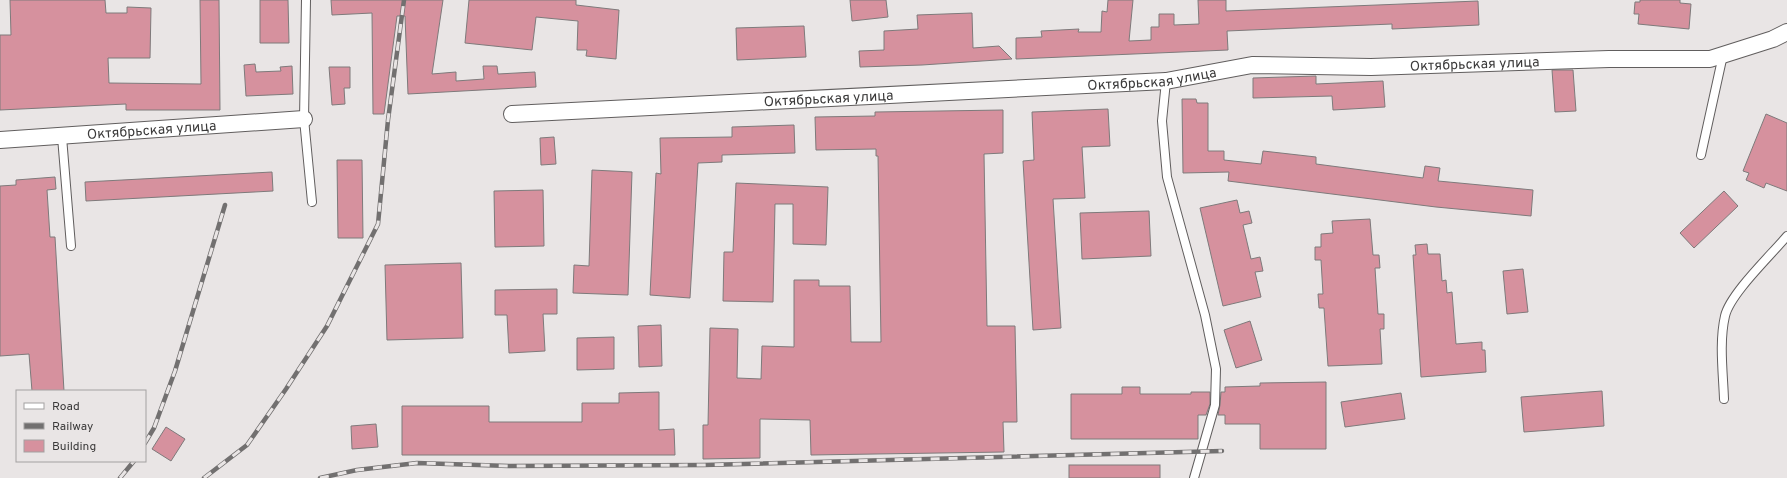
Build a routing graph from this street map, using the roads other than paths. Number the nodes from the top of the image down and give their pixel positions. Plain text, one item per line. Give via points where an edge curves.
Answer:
1 (306, 0) edge
2 (1787, 32) edge
3 (1723, 55) junction
4 (1166, 81) junction
5 (512, 114) dead end
6 (304, 120) junction
7 (62, 137) junction
8 (0, 140) edge
9 (1700, 155) dead end
10 (312, 202) dead end
11 (1787, 236) edge
12 (71, 246) dead end
13 (1724, 399) dead end
14 (1194, 478) edge

1 - 6 lane
2 - 3 street, Октябрьская улица
3 - 4 street, Октябрьская улица via 1710,59 1609,59 1371,66 1252,65
3 - 9 lane
4 - 5 street, Октябрьская улица
4 - 14 lane via 1162,121 1167,177 1205,315 1216,369 1215,405
6 - 7 street, Октябрьская улица
6 - 10 lane
7 - 8 street, Октябрьская улица
7 - 12 lane
11 - 13 lane via 1734,297 1725,315 1722,335

